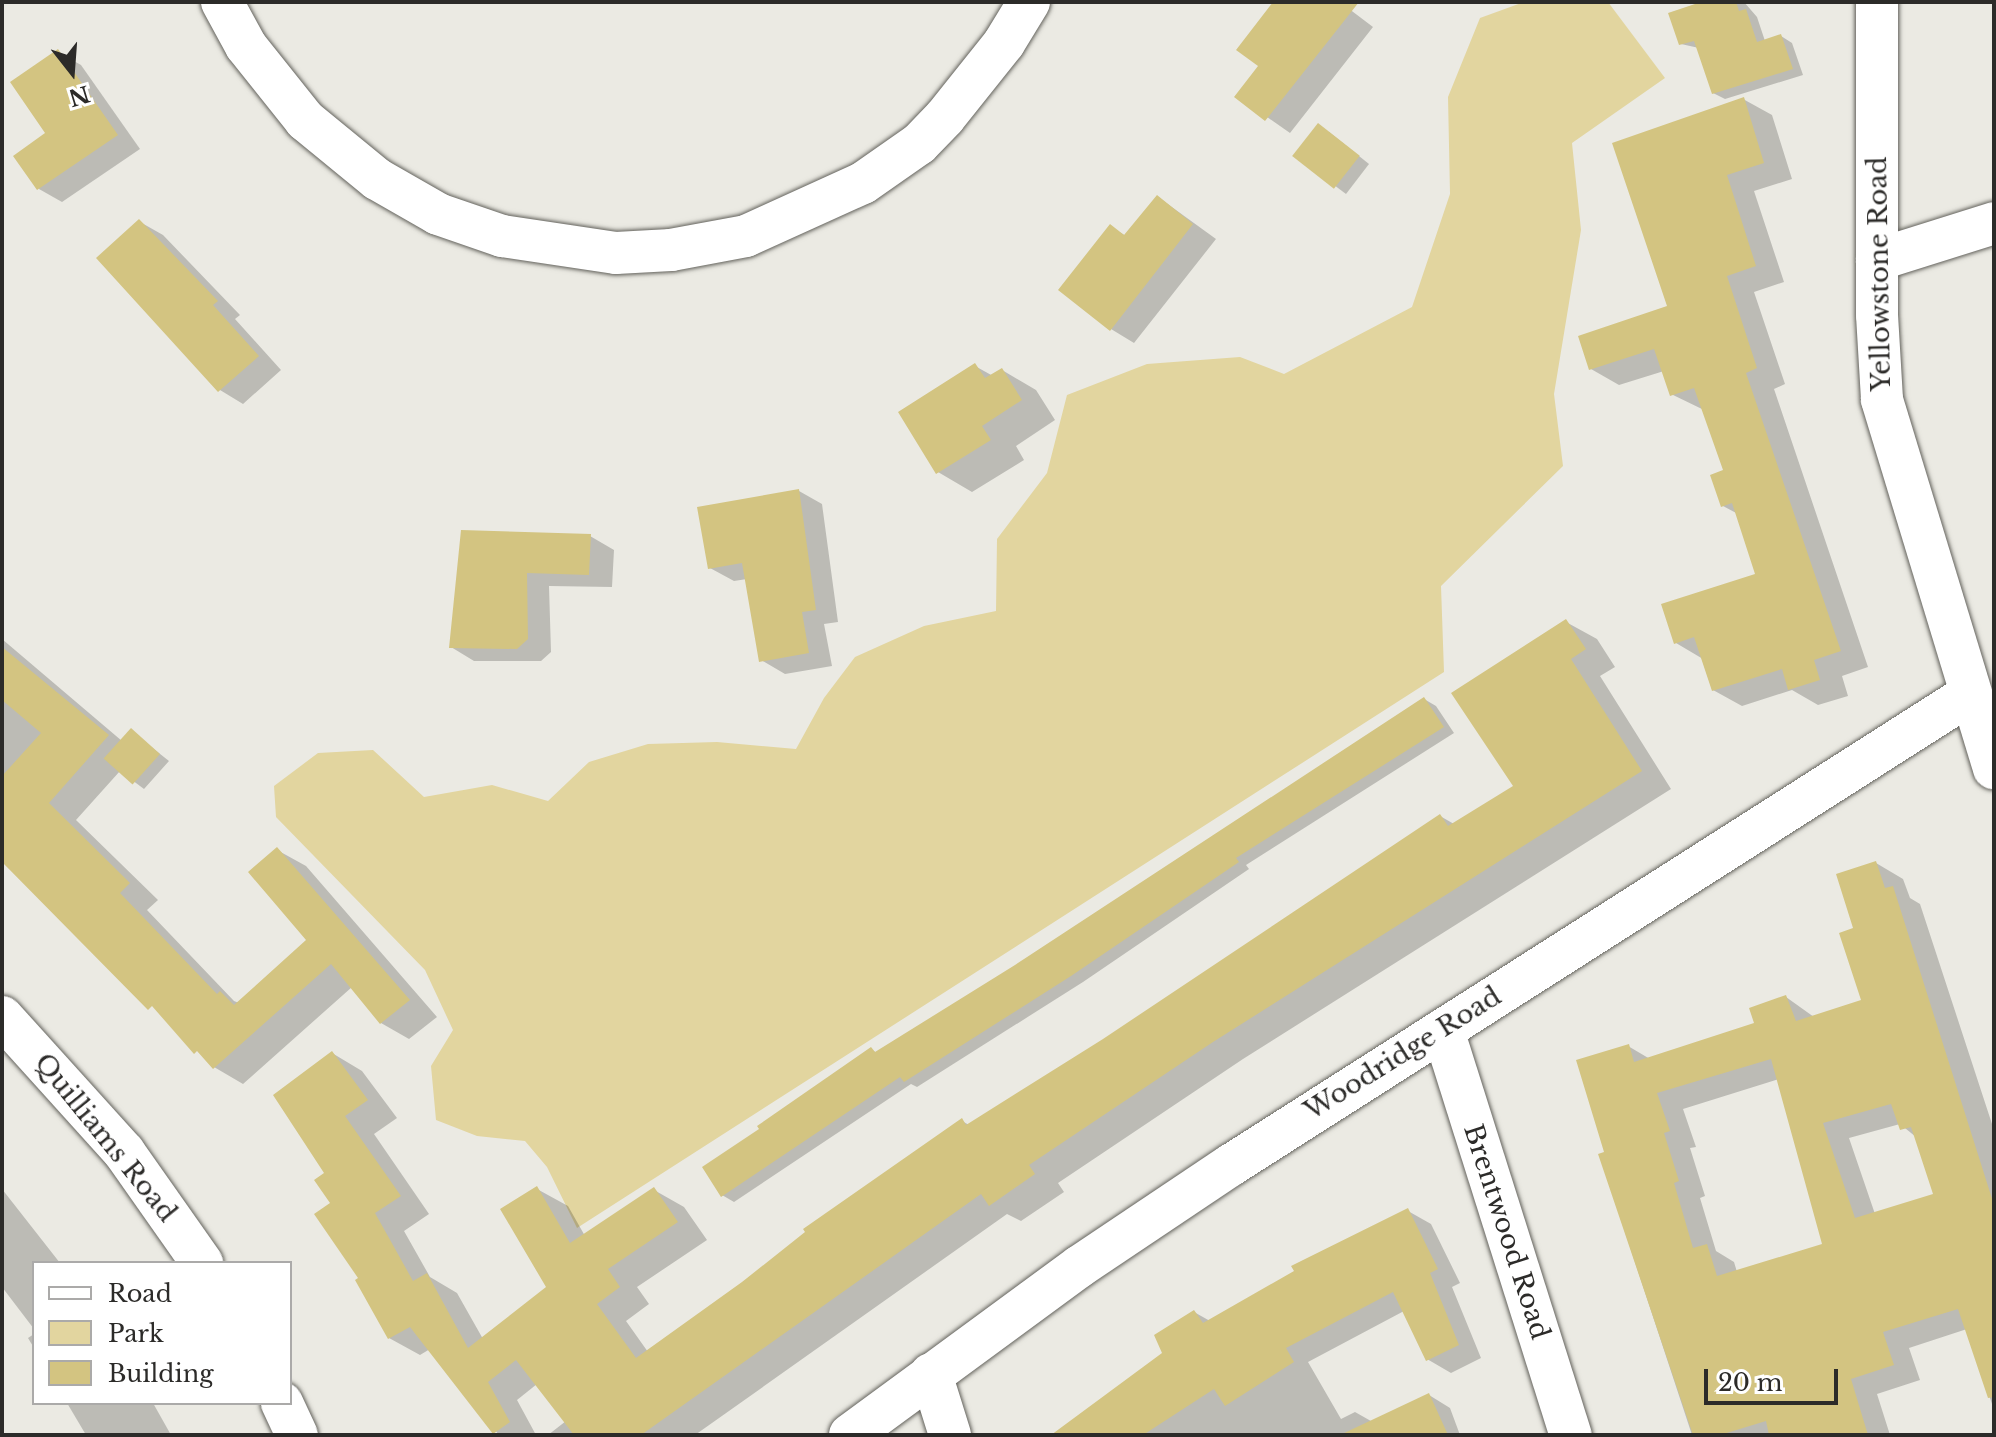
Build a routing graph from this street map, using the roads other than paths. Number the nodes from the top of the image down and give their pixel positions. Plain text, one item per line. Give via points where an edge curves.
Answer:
1 (222, 2) edge
2 (1029, 2) edge
3 (1877, 2) edge
4 (1994, 223) edge
5 (1877, 260) junction
6 (1970, 694) junction
7 (1994, 768) edge
8 (2, 1017) edge
9 (1443, 1030) junction
10 (201, 1261) edge
11 (931, 1374) junction
12 (283, 1405) edge
13 (297, 1435) edge
14 (850, 1435) edge
15 (950, 1435) edge
16 (1571, 1435) edge

1 - 2 street via 246,46 305,120 387,185 438,214 502,236 641,253 746,236 834,200 884,170 945,117
3 - 5 street, Yellowstone Road
4 - 5 street
5 - 6 street, Yellowstone Road via 1878,375 1888,432
6 - 7 street, Yellowstone Road
6 - 9 street, Woodridge Road
8 - 10 street, Quilliams Road via 124,1152
9 - 11 street, Woodridge Road via 1080,1266
9 - 16 street, Brentwood Road
11 - 14 street, Woodridge Road
11 - 15 street
12 - 13 street

